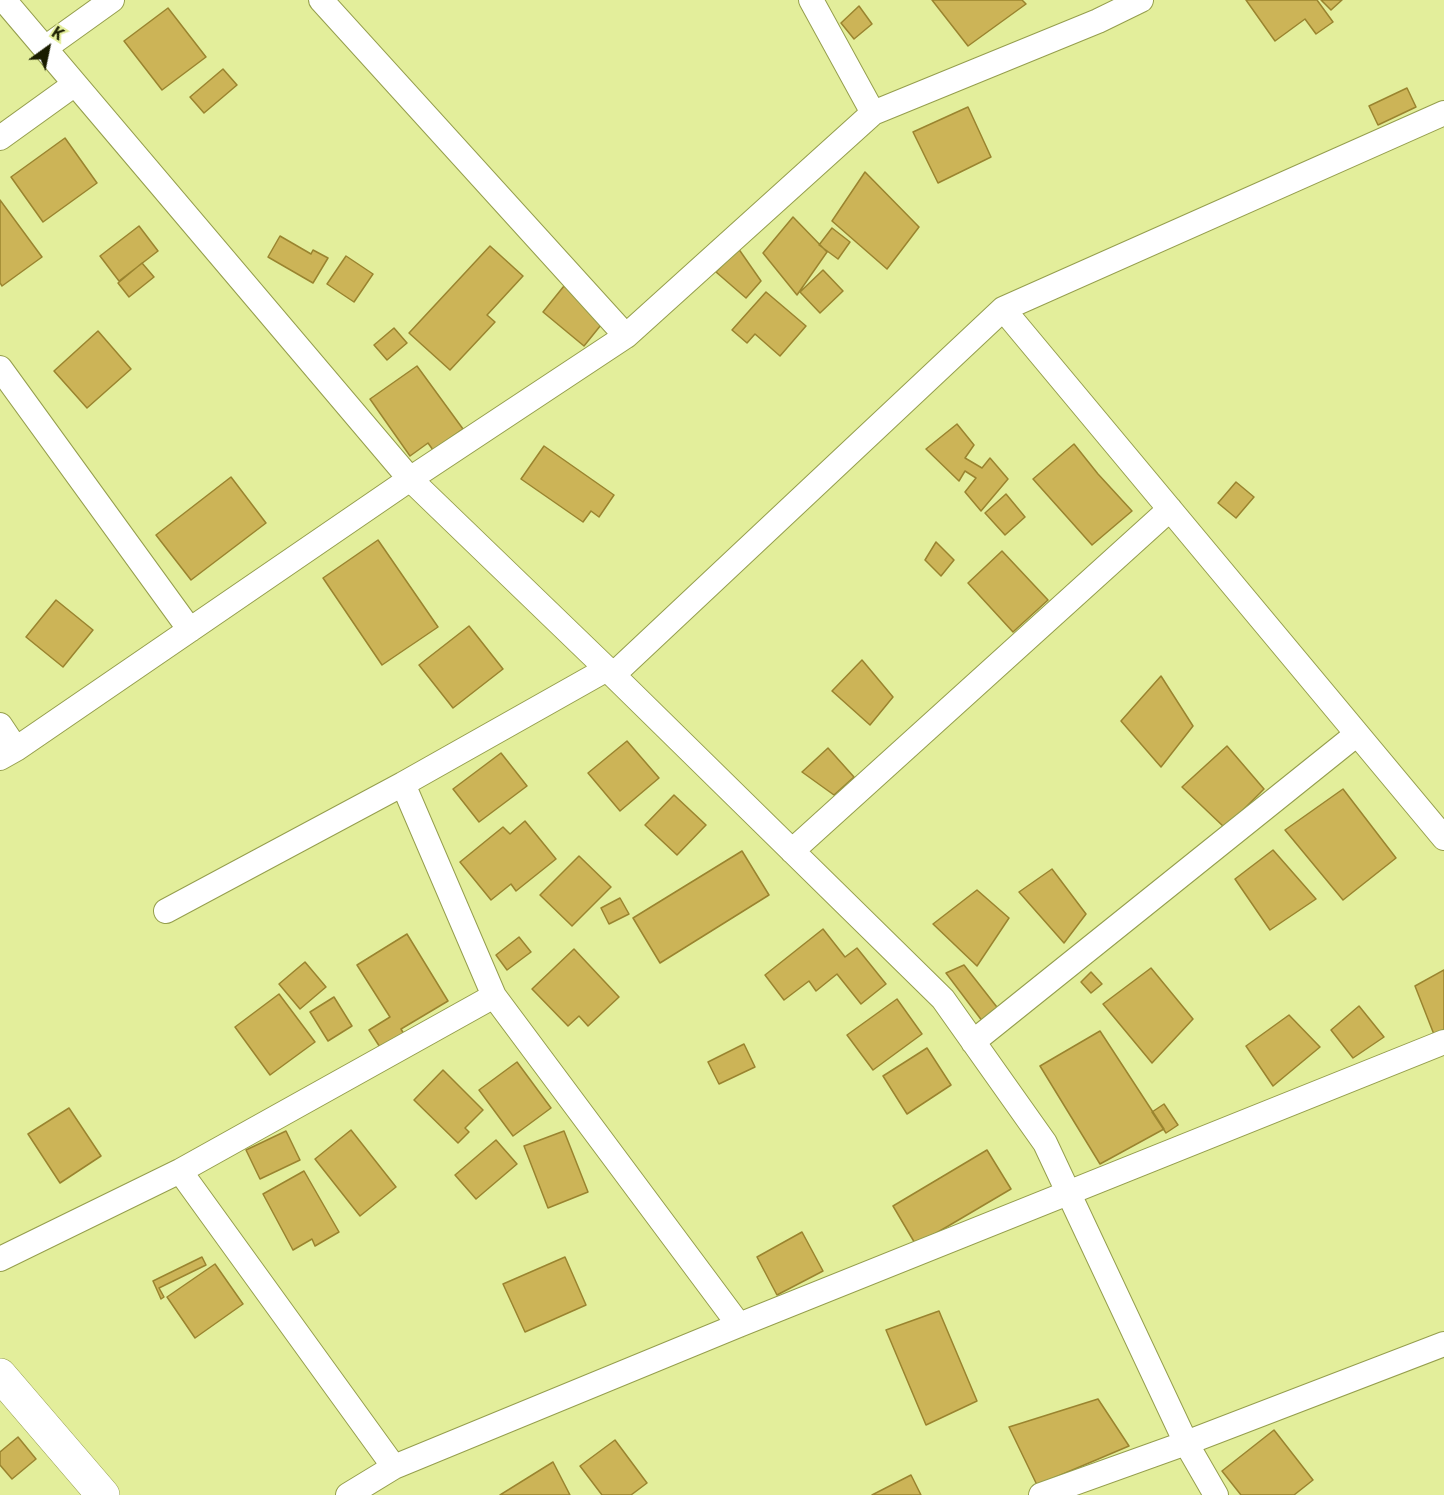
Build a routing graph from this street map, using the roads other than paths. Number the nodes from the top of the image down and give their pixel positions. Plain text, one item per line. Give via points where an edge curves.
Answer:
1 (4, 0) edge
2 (112, 0) edge
3 (321, 0) edge
4 (811, 0) edge
5 (1140, 0) edge
6 (45, 48) junction
7 (75, 84) junction
8 (873, 113) junction
9 (1444, 113) edge
10 (0, 138) edge
11 (1003, 309) junction
12 (626, 336) junction
13 (0, 368) edge
14 (410, 479) junction
15 (1170, 509) junction
16 (190, 630) junction
17 (610, 672) junction
18 (0, 725) edge
19 (1357, 734) junction
20 (8, 753) edge
21 (403, 784) junction
22 (1444, 838) edge
23 (792, 851) junction
24 (165, 911) dead end
25 (494, 996) junction
26 (973, 1042) junction
27 (1444, 1042) edge
28 (180, 1171) junction
29 (1068, 1193) junction
30 (0, 1258) edge
31 (739, 1325) junction
32 (1444, 1344) edge
33 (0, 1375) edge
34 (1186, 1443) junction
35 (394, 1467) junction
36 (103, 1495) edge
37 (348, 1495) edge
38 (1041, 1495) edge
39 (1216, 1495) edge

1 - 6 street
2 - 6 street
3 - 12 street
4 - 8 street
5 - 8 street
6 - 7 street
7 - 10 street
7 - 14 street
8 - 12 street
9 - 11 street
11 - 15 street
11 - 17 street
12 - 14 street
13 - 16 street
14 - 16 street
14 - 17 street
15 - 19 street
15 - 23 street
16 - 20 street
17 - 21 street
17 - 23 street
18 - 20 street
19 - 22 street
19 - 26 street
21 - 24 street
21 - 25 street
23 - 26 street via 943,999
25 - 28 street
25 - 31 street
26 - 29 street via 1045,1143
27 - 29 street
28 - 30 street
28 - 35 street
29 - 31 street
29 - 34 street
31 - 35 street
32 - 34 street
33 - 36 street
34 - 38 street
34 - 39 street
35 - 37 street

